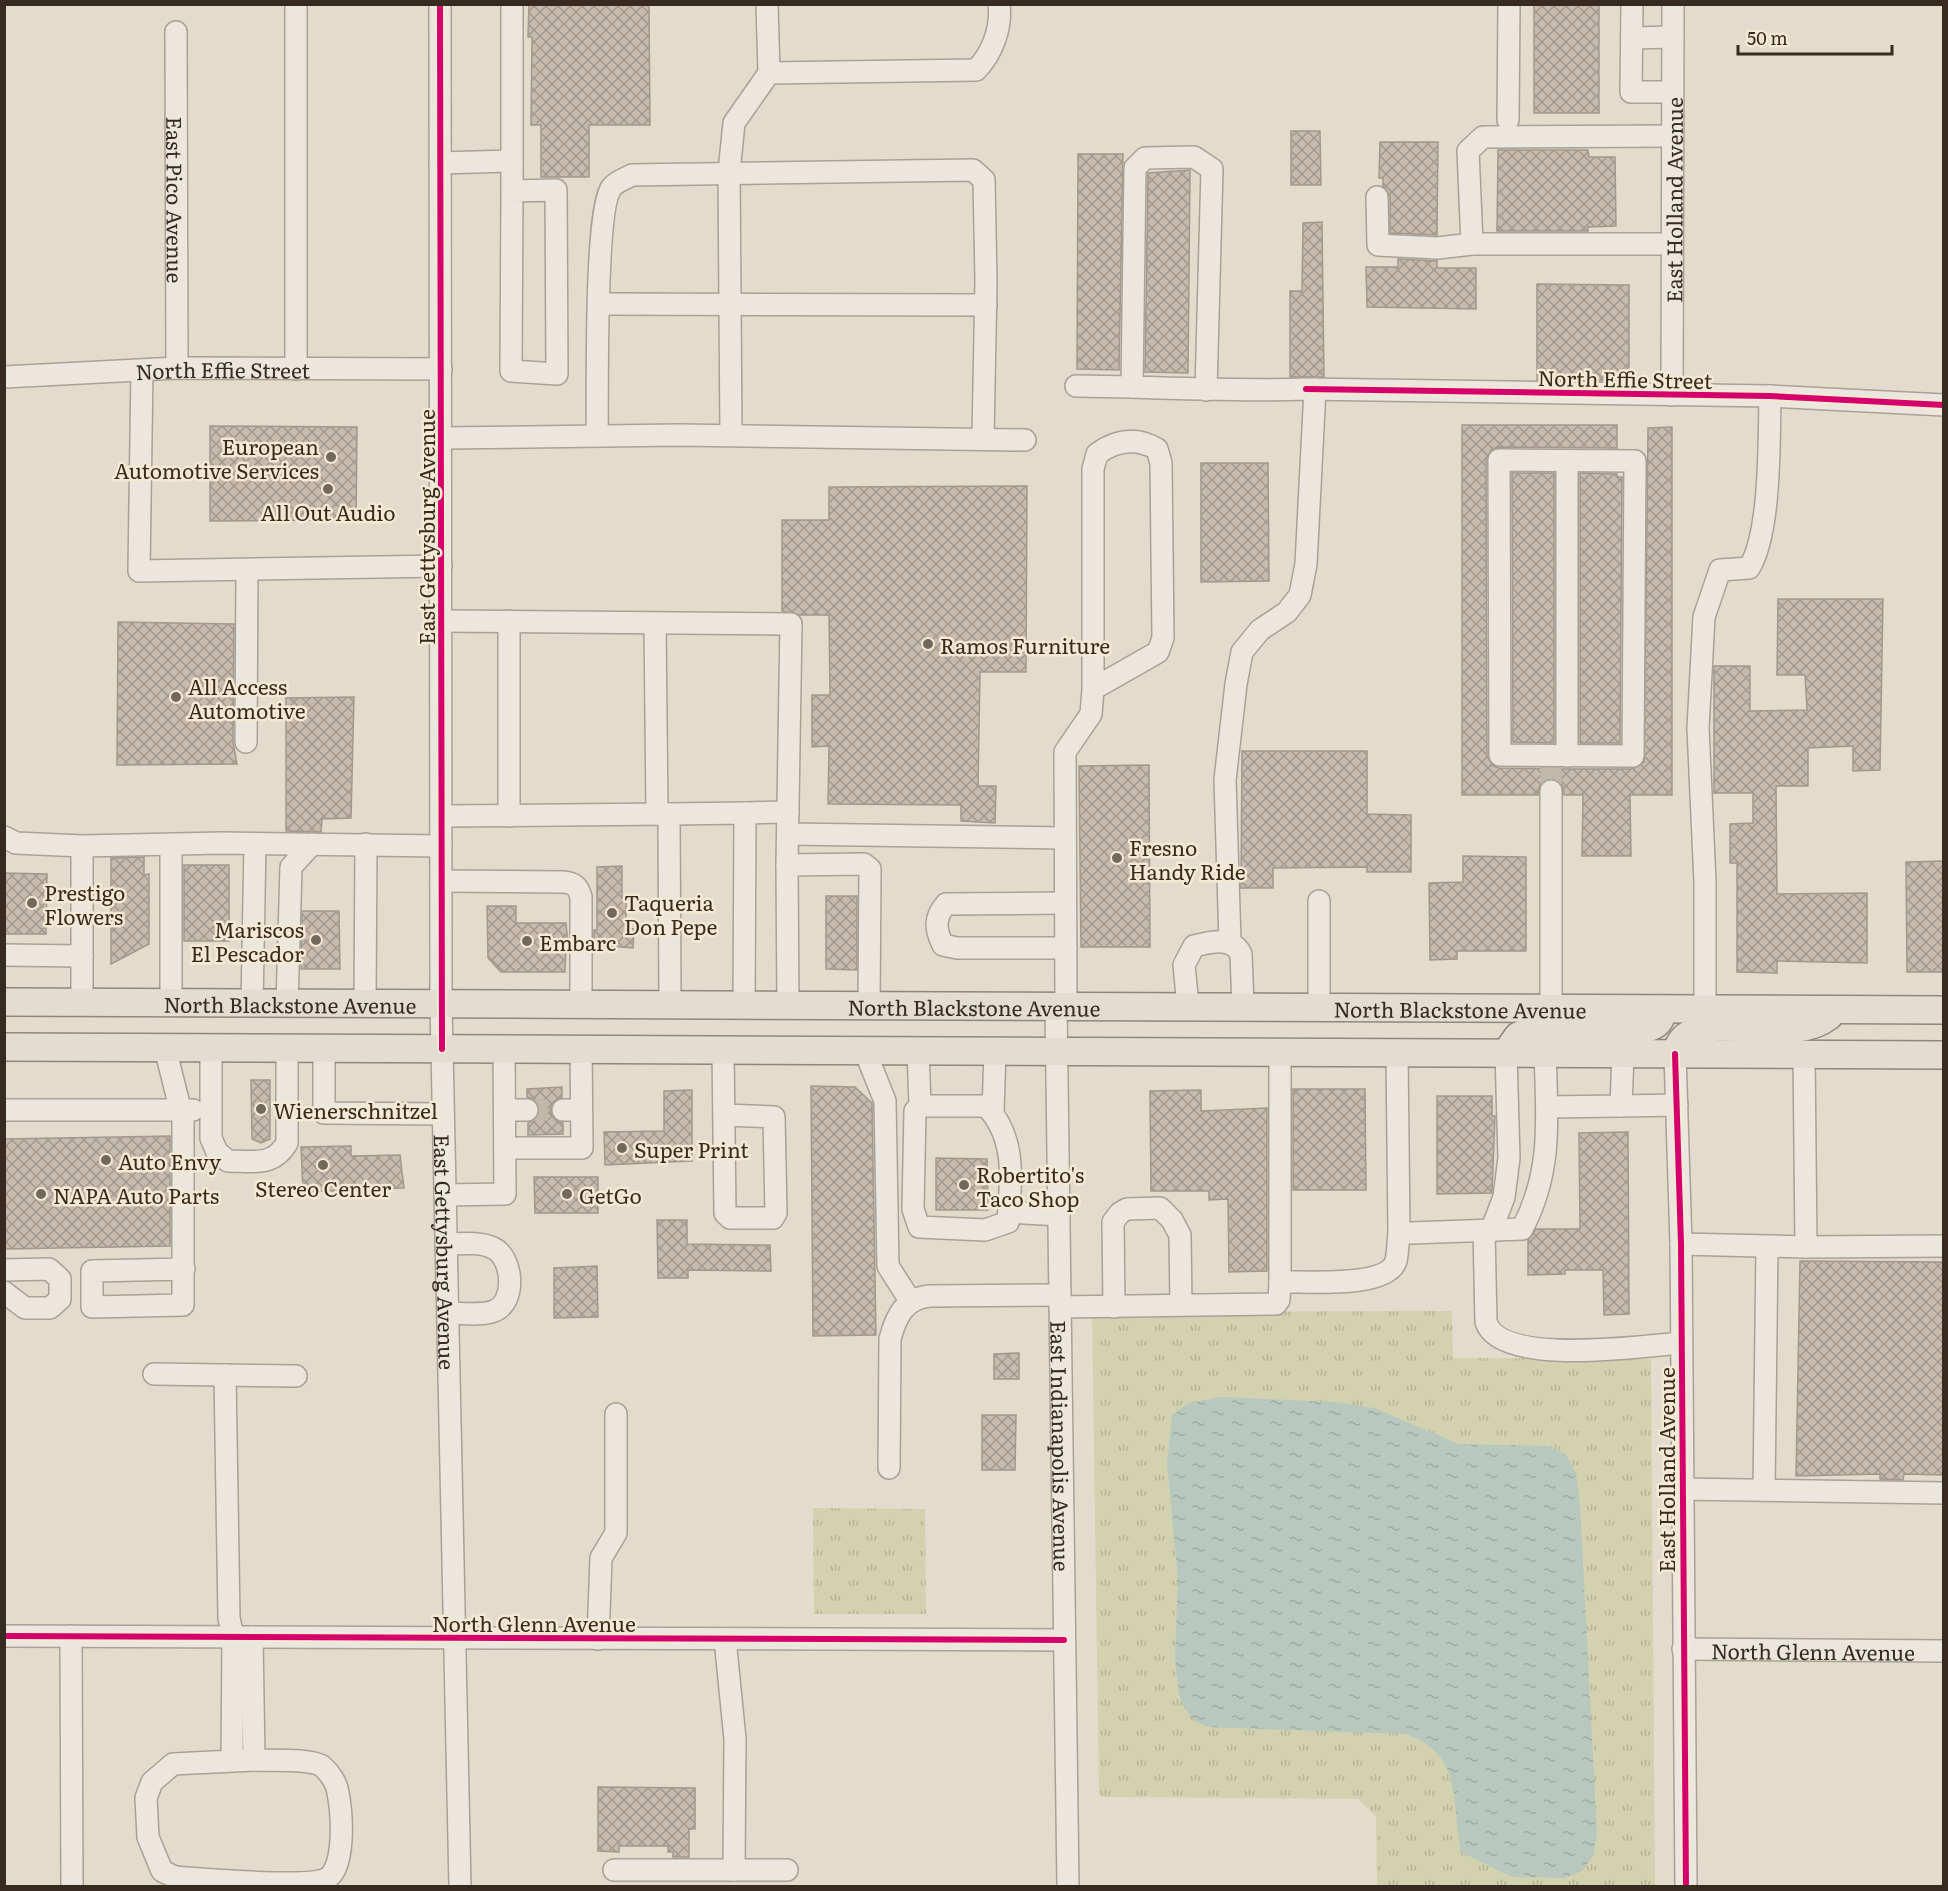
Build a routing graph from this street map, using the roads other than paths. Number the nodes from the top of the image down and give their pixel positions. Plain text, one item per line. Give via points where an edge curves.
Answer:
1 (296, 4) edge
2 (440, 4) edge
3 (512, 4) edge
4 (767, 4) edge
5 (999, 4) edge
6 (1509, 4) edge
7 (1632, 4) edge
8 (1673, 4) edge
9 (176, 32) dead end
10 (1632, 38) junction
11 (1673, 38) junction
12 (769, 73) junction
13 (1672, 92) junction
14 (1508, 120) dead end
15 (1672, 136) junction
16 (512, 161) junction
17 (440, 163) junction
18 (729, 172) junction
19 (512, 191) junction
20 (1377, 197) dead end
21 (1472, 244) junction
22 (1672, 244) junction
23 (599, 304) junction
24 (730, 304) junction
25 (986, 305) junction
26 (177, 368) junction
27 (296, 369) junction
28 (441, 369) junction
29 (142, 370) junction
30 (4, 377) edge
31 (1076, 386) dead end
32 (1132, 387) junction
33 (1311, 389) junction
34 (1206, 390) junction
35 (1672, 395) junction
36 (1770, 396) junction
37 (1944, 405) edge
38 (731, 435) junction
39 (597, 436) junction
40 (441, 438) junction
41 (983, 439) junction
42 (1025, 440) dead end
43 (1567, 461) junction
44 (441, 566) junction
45 (247, 570) junction
46 (441, 621) junction
47 (509, 621) junction
48 (655, 623) junction
49 (1093, 689) junction
50 (246, 742) dead end
51 (1556, 760) junction
52 (1551, 791) tunnel mouth
53 (745, 813) junction
54 (788, 813) junction
55 (663, 814) junction
56 (441, 816) junction
57 (509, 816) junction
58 (788, 834) junction
59 (4, 837) edge
60 (1065, 838) junction
61 (255, 843) junction
62 (171, 844) junction
63 (312, 844) junction
64 (366, 844) junction
65 (82, 846) junction
66 (441, 846) junction
67 (787, 865) junction
68 (441, 881) junction
69 (1319, 902) dead end
70 (1064, 903) junction
71 (1230, 942) junction
72 (1066, 948) junction
73 (4, 955) edge
74 (82, 956) junction
75 (4, 1002) edge
76 (82, 1003) junction
77 (171, 1003) junction
78 (252, 1004) junction
79 (287, 1004) junction
80 (365, 1004) junction
81 (441, 1004) junction
82 (581, 1004) junction
83 (669, 1004) junction
84 (744, 1004) junction
85 (788, 1005) junction
86 (869, 1005) junction
87 (1061, 1005) junction
88 (1188, 1006) junction
89 (1243, 1006) junction
90 (1319, 1007) junction
91 (1551, 1008) junction
92 (1662, 1009) junction
93 (1705, 1009) junction
94 (1838, 1009) junction
95 (1944, 1010) edge
96 (4, 1047) edge
97 (165, 1048) junction
98 (211, 1048) junction
99 (287, 1048) junction
100 (324, 1049) junction
101 (442, 1049) junction
102 (504, 1049) junction
103 (581, 1050) junction
104 (723, 1050) junction
105 (865, 1051) junction
106 (918, 1051) junction
107 (995, 1051) junction
108 (1056, 1051) junction
109 (1280, 1052) junction
110 (1397, 1053) junction
111 (1506, 1053) junction
112 (1545, 1053) junction
113 (1623, 1054) junction
114 (1675, 1054) junction
115 (1804, 1054) junction
116 (1944, 1055) edge
117 (1677, 1105) junction
118 (920, 1106) junction
119 (1621, 1106) junction
120 (1547, 1107) junction
121 (4, 1110) edge
122 (180, 1110) junction
123 (211, 1110) junction
124 (505, 1110) junction
125 (527, 1110) tunnel mouth
126 (993, 1112) junction
127 (443, 1114) junction
128 (724, 1115) junction
129 (505, 1148) junction
130 (445, 1195) junction
131 (1009, 1212) junction
132 (1059, 1215) junction
133 (1488, 1231) junction
134 (1399, 1232) junction
135 (446, 1244) junction
136 (1681, 1244) junction
137 (1767, 1246) junction
138 (1944, 1246) edge
139 (1806, 1248) junction
140 (184, 1269) dead end
141 (4, 1270) edge
142 (1280, 1282) junction
143 (4, 1293) edge
144 (1060, 1301) junction
145 (911, 1302) junction
146 (1181, 1305) junction
147 (1114, 1306) junction
148 (448, 1313) junction
149 (1681, 1342) junction
150 (154, 1374) dead end
151 (225, 1376) junction
152 (296, 1376) dead end
153 (616, 1414) dead end
154 (890, 1468) dead end
155 (1681, 1489) junction
156 (1764, 1490) junction
157 (1944, 1493) edge
158 (4, 1636) edge
159 (71, 1636) junction
160 (242, 1637) junction
161 (454, 1638) junction
162 (598, 1639) junction
163 (724, 1639) junction
164 (1064, 1640) junction
165 (1683, 1649) junction
166 (1944, 1651) edge
167 (232, 1760) junction
168 (254, 1760) junction
169 (614, 1870) dead end
170 (734, 1870) junction
171 (787, 1870) dead end
172 (72, 1887) edge
173 (460, 1887) edge
174 (1068, 1887) edge
175 (1686, 1887) edge

1 - 27 street
2 - 17 street, East Gettysburg Avenue
3 - 16 street
4 - 12 street
5 - 12 street via 1001,16 988,58 976,70
6 - 14 street
7 - 10 street
8 - 11 street, East Holland Avenue
9 - 26 street, East Pico Avenue
10 - 11 street
10 - 13 street via 1631,92
11 - 13 street, East Holland Avenue
12 - 18 street via 734,123
13 - 15 street, East Holland Avenue
15 - 21 street via 1483,137 1468,152
15 - 22 street, East Holland Avenue
16 - 17 street
16 - 19 street
17 - 28 street, East Gettysburg Avenue
18 - 23 street via 632,175 612,186 605,202
18 - 24 street
18 - 25 street via 973,170 984,180
19 - 19 street via 511,371 557,374 556,190
20 - 21 street via 1378,245 1438,248
21 - 22 street
22 - 35 street, East Holland Avenue
23 - 24 street
23 - 39 street
24 - 25 street
24 - 38 street
25 - 41 street
26 - 27 street, North Effie Street
26 - 29 street, North Effie Street
27 - 28 street, North Effie Street
28 - 40 street, East Gettysburg Avenue
29 - 30 street, North Effie Street
29 - 45 street via 139,571
31 - 32 street, North Effie Street
32 - 34 street, North Effie Street
32 - 34 street via 1135,168 1144,158 1194,157 1212,169
33 - 34 street, North Effie Street
33 - 35 street, North Effie Street
33 - 71 street via 1306,564 1300,595 1287,612 1260,630 1242,652 1236,684 1225,780
35 - 36 street, North Effie Street
36 - 37 street, North Effie Street
36 - 93 street via 1768,483 1758,554 1749,568 1720,570 1704,617 1698,728 1705,882
38 - 39 street
38 - 41 street
39 - 40 street
40 - 44 street, East Gettysburg Avenue
41 - 42 street
43 - 51 street
43 - 51 street via 1499,460 1500,755
43 - 51 street via 1635,461 1633,756
44 - 45 street
44 - 46 street, East Gettysburg Avenue
45 - 50 street
46 - 47 street
46 - 56 street, East Gettysburg Avenue
47 - 48 street
47 - 57 street
48 - 54 street via 791,624
48 - 55 street
49 - 49 street, East Indianapolis Avenue via 1093,469 1097,454 1110,444 1147,443 1157,449 1161,463 1163,638 1158,652
49 - 60 street, East Indianapolis Avenue via 1091,714 1065,752
52 - 91 street
53 - 54 street
53 - 55 street
53 - 84 street
54 - 58 street
55 - 57 street
55 - 83 street
56 - 57 street
56 - 66 street, East Gettysburg Avenue
58 - 60 street
58 - 67 street
59 - 65 street via 16,843
60 - 70 street, East Indianapolis Avenue
61 - 62 street
61 - 63 street
61 - 78 street
62 - 65 street
62 - 77 street
63 - 64 street
63 - 79 street via 291,867
64 - 66 street
64 - 80 street
65 - 74 street
66 - 68 street, East Gettysburg Avenue
67 - 85 street
67 - 86 street via 864,864 870,869
68 - 81 street, East Gettysburg Avenue
68 - 82 street via 572,882 579,888
69 - 90 street
70 - 72 street, East Indianapolis Avenue
70 - 72 street via 946,904 937,915 937,933 943,945 957,948
71 - 88 street via 1194,946 1185,965
71 - 89 street via 1238,946 1241,954
72 - 87 street, East Indianapolis Avenue
73 - 74 street
74 - 76 street
75 - 76 main road, North Blackstone Avenue
76 - 77 main road, North Blackstone Avenue
77 - 78 main road, North Blackstone Avenue
78 - 79 main road, North Blackstone Avenue
79 - 80 main road, North Blackstone Avenue
80 - 81 main road, North Blackstone Avenue
81 - 82 main road, North Blackstone Avenue
81 - 101 street, East Gettysburg Avenue
82 - 83 main road, North Blackstone Avenue
83 - 84 main road, North Blackstone Avenue
84 - 85 main road, North Blackstone Avenue
85 - 86 main road, North Blackstone Avenue
86 - 87 main road, North Blackstone Avenue
87 - 88 main road, North Blackstone Avenue
87 - 108 street, East Indianapolis Avenue
88 - 89 main road, North Blackstone Avenue
89 - 90 main road, North Blackstone Avenue
90 - 91 main road, North Blackstone Avenue
91 - 92 main road, North Blackstone Avenue
92 - 93 main road, North Blackstone Avenue
92 - 111 main road via 1662,1018 1654,1027 1638,1031 1533,1030 1518,1036
93 - 94 main road, North Blackstone Avenue
94 - 95 main road, North Blackstone Avenue
94 - 114 main road via 1819,1024 1796,1028 1697,1031 1680,1042
96 - 97 main road, North Blackstone Avenue
97 - 98 main road, North Blackstone Avenue
97 - 122 street
98 - 99 main road, North Blackstone Avenue
98 - 123 street
99 - 100 main road, North Blackstone Avenue
99 - 123 street via 287,1143 280,1155 270,1160 228,1161 217,1152 211,1138
100 - 101 main road, North Blackstone Avenue
100 - 127 street via 324,1113
101 - 102 main road, North Blackstone Avenue
101 - 127 street, East Gettysburg Avenue
102 - 103 main road, North Blackstone Avenue
102 - 124 street
103 - 104 main road, North Blackstone Avenue
103 - 129 street via 572,1110 582,1148
104 - 105 main road, North Blackstone Avenue
104 - 128 street
105 - 106 main road, North Blackstone Avenue
105 - 145 street via 885,1101 888,1266
106 - 107 main road, North Blackstone Avenue
106 - 118 street
107 - 108 main road, North Blackstone Avenue
107 - 126 street
108 - 109 main road, North Blackstone Avenue
108 - 132 street, East Indianapolis Avenue
109 - 110 main road, North Blackstone Avenue
109 - 142 street
110 - 111 main road, North Blackstone Avenue
110 - 134 street
111 - 112 main road, North Blackstone Avenue
111 - 133 street via 1509,1158 1504,1197
112 - 113 main road, North Blackstone Avenue
112 - 120 street
113 - 114 main road, North Blackstone Avenue
113 - 119 street
114 - 115 main road, North Blackstone Avenue
114 - 117 street, East Holland Avenue
115 - 116 main road, North Blackstone Avenue
115 - 139 street
117 - 119 street
117 - 136 street, East Holland Avenue
118 - 126 street via 986,1106
118 - 131 street via 915,1111 913,1209 919,1227 985,1230 1008,1222
119 - 120 street
120 - 133 street via 1548,1147 1526,1222 1522,1229
121 - 122 street
122 - 123 street
122 - 140 street
124 - 125 street
124 - 129 street
126 - 131 street via 999,1119 1012,1164
127 - 130 street, East Gettysburg Avenue
128 - 128 street via 726,1216 773,1218 774,1117
129 - 130 street via 505,1194
130 - 135 street, East Gettysburg Avenue
131 - 132 street
132 - 144 street, East Indianapolis Avenue
133 - 134 street
133 - 149 street via 1486,1322 1494,1335 1561,1352
134 - 142 street via 1396,1262 1385,1274 1370,1279
135 - 148 street, East Gettysburg Avenue
135 - 148 street via 494,1248 502,1254 509,1274 507,1299 502,1306 485,1313
136 - 137 street
136 - 149 street, East Holland Avenue
137 - 139 street
137 - 156 street
138 - 139 street
141 - 143 street via 49,1269 60,1279 60,1299 50,1308 25,1308
142 - 146 street via 1280,1300 1276,1304
144 - 145 street via 930,1296
144 - 147 street
144 - 164 street, East Indianapolis Avenue
145 - 154 street via 895,1320 890,1339
146 - 147 street
146 - 147 street via 1180,1235 1160,1208 1143,1208 1120,1213 1113,1222
148 - 161 street, East Gettysburg Avenue
149 - 155 street, East Holland Avenue
150 - 151 street
151 - 152 street
151 - 160 street via 229,1618
153 - 162 street via 616,1533 601,1558
155 - 156 street
155 - 165 street, East Holland Avenue
156 - 157 street
158 - 159 street, North Glenn Avenue
159 - 160 street, North Glenn Avenue
159 - 172 street
160 - 161 street, North Glenn Avenue
160 - 167 street
160 - 168 street
161 - 162 street, North Glenn Avenue
161 - 173 street, East Gettysburg Avenue
162 - 163 street, North Glenn Avenue
163 - 164 street, North Glenn Avenue
163 - 170 street via 735,1738
164 - 174 street, East Indianapolis Avenue
165 - 166 street, North Glenn Avenue
165 - 175 street, East Holland Avenue
167 - 168 street
167 - 168 street via 173,1764 152,1782 146,1798 148,1837 162,1871 175,1877 286,1882 324,1880 335,1873 340,1855 338,1791 329,1773 320,1765
169 - 170 street
170 - 171 street

